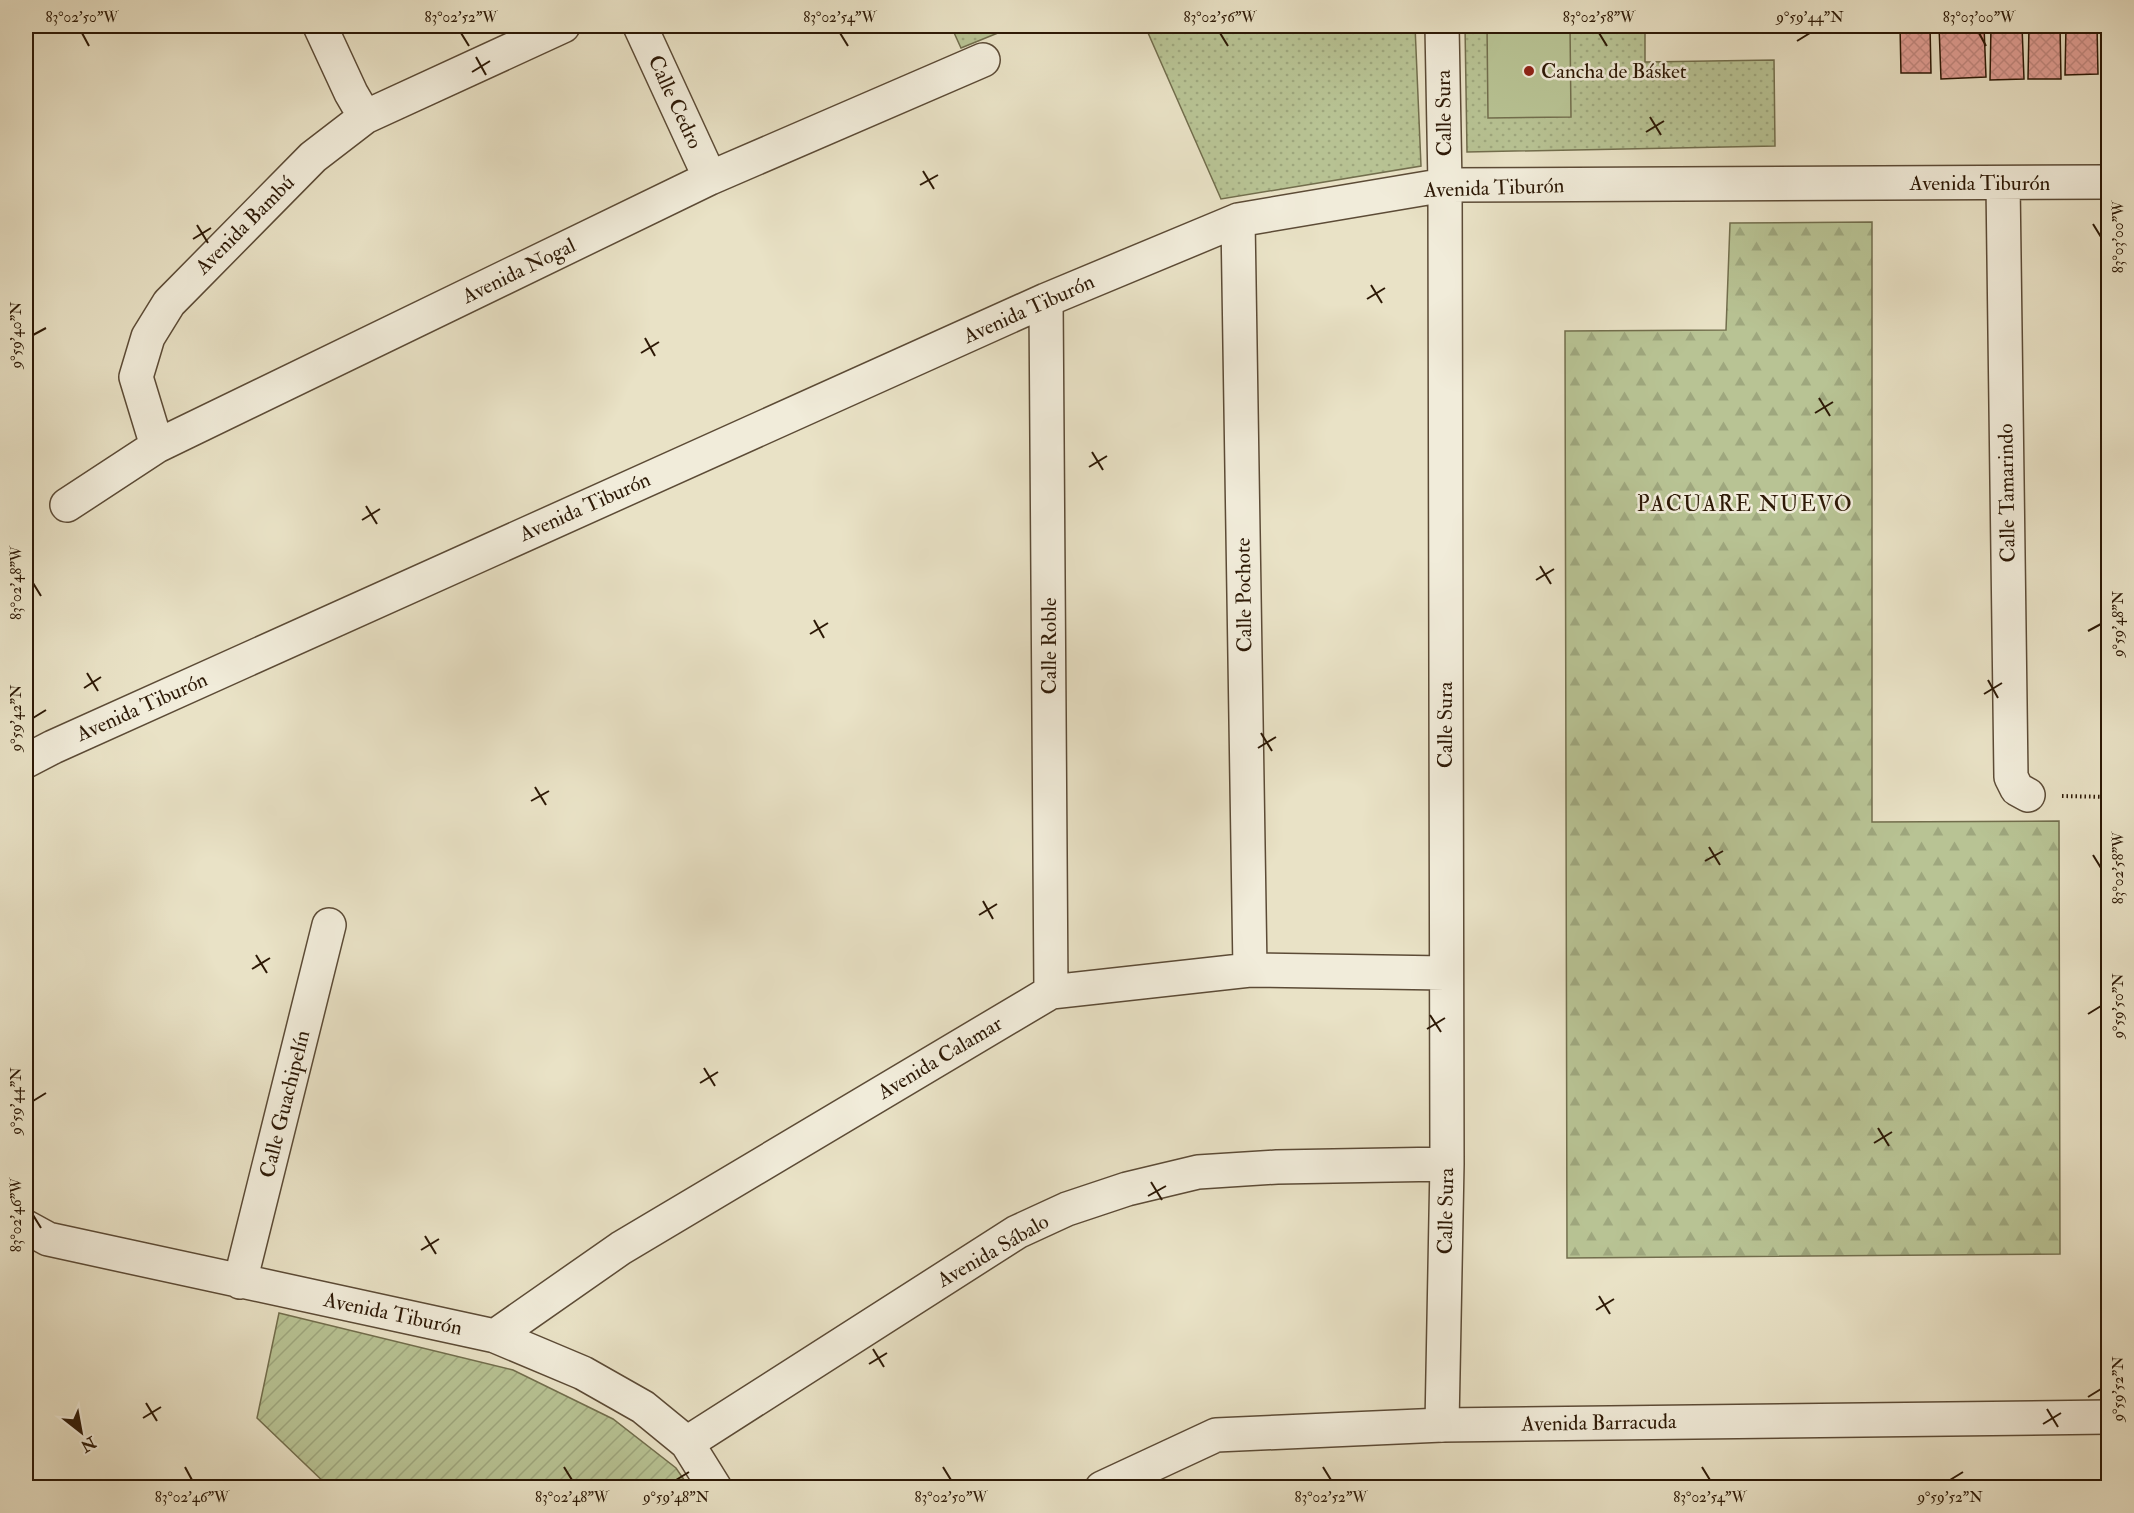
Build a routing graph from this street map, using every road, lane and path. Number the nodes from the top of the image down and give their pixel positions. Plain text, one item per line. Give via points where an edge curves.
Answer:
1 (320, 26) edge
2 (563, 26) edge
3 (640, 26) edge
4 (1442, 26) edge
5 (983, 60) dead end
6 (365, 117) junction
7 (710, 178) junction
8 (2109, 182) edge
9 (2003, 183) junction
10 (1445, 185) junction
11 (1238, 219) junction
12 (1046, 300) junction
13 (157, 446) junction
14 (67, 505) dead end
15 (26, 761) edge
16 (2028, 795) joint
17 (2109, 797) edge
18 (329, 925) dead end
19 (1250, 970) junction
20 (1445, 973) junction
21 (1051, 992) junction
22 (1447, 1164) junction
23 (26, 1227) edge
24 (240, 1282) junction
25 (495, 1335) junction
26 (2109, 1417) edge
27 (1442, 1425) junction
28 (687, 1443) junction
29 (715, 1488) edge
30 (1102, 1488) edge

1 - 6 street
2 - 6 street, Avenida Bambú
3 - 7 street, Calle Cedro
4 - 10 street, Calle Sura
5 - 7 street, Avenida Nogal
6 - 13 street, Avenida Bambú via 313,157 169,303 148,337 136,377
7 - 13 street, Avenida Nogal
8 - 9 street, Avenida Tiburón
9 - 10 street, Avenida Tiburón
9 - 16 street, Calle Tamarindo via 2011,777 2017,789
10 - 11 street, Avenida Tiburón
10 - 20 street, Calle Sura
11 - 12 street, Avenida Tiburón
11 - 19 street, Calle Pochote
12 - 15 street, Avenida Tiburón
12 - 21 street, Calle Roble
13 - 14 street, Avenida Nogal
16 - 17 path
18 - 24 street, Calle Guachipelín
19 - 20 street, Avenida Calamar
19 - 21 street, Avenida Calamar
20 - 22 street, Calle Sura
21 - 25 street, Avenida Calamar via 621,1248
22 - 27 street, Calle Sura
22 - 28 street, Avenida Sábalo via 1198,1172 1067,1209 1017,1232
23 - 24 street, Avenida Tiburón via 48,1239
24 - 25 street, Avenida Tiburón
25 - 28 street, Avenida Tiburón via 583,1373 643,1407
26 - 27 street, Avenida Barracuda
27 - 30 street, Avenida Barracuda via 1216,1435
28 - 29 street, Avenida Tiburón

